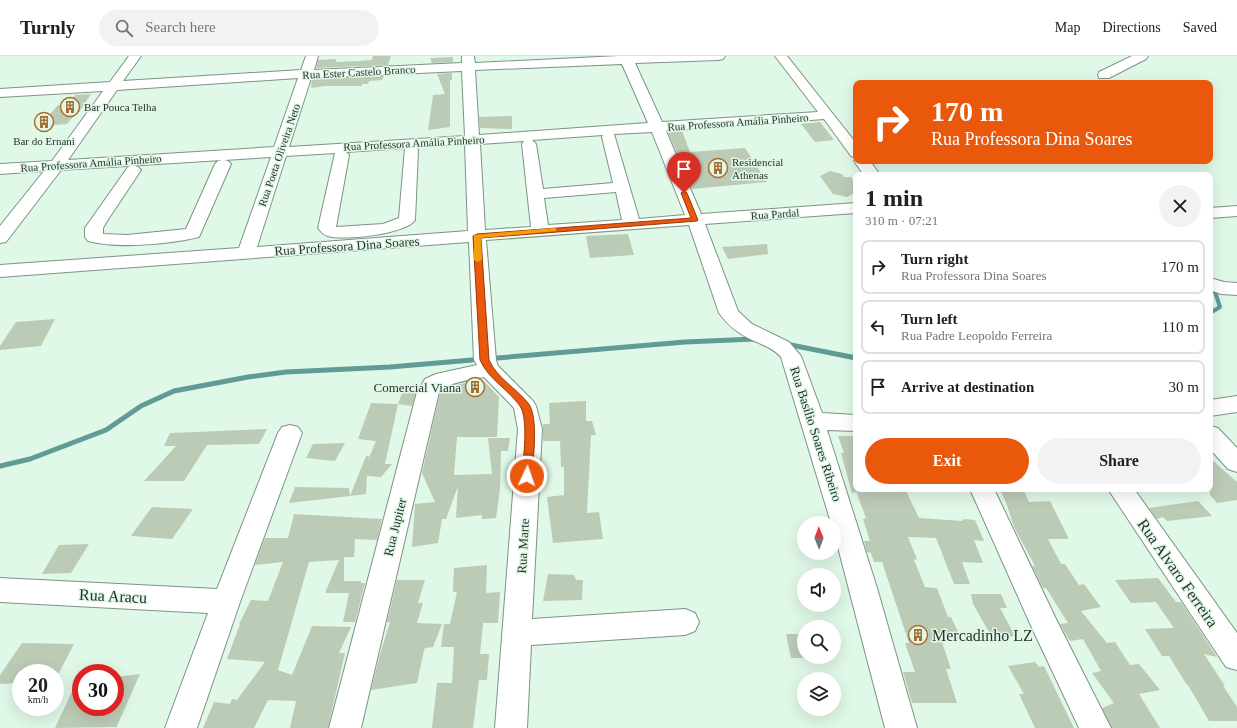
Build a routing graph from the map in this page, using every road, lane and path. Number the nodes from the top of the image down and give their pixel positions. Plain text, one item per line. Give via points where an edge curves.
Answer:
1 (135, 56) edge
2 (312, 56) edge
3 (719, 56) edge
4 (781, 56) edge
5 (1142, 56) edge
6 (625, 58) edge
7 (469, 61) edge
8 (306, 74) junction
9 (1104, 75) dead end
10 (112, 87) junction
11 (0, 93) edge
12 (834, 115) junction
13 (657, 127) junction
14 (609, 138) dead end
15 (473, 139) junction
16 (529, 144) dead end
17 (853, 148) edge
18 (411, 150) dead end
19 (281, 151) junction
20 (341, 155) dead end
21 (223, 164) dead end
22 (56, 166) junction
23 (0, 169) edge
24 (133, 170) dead end
25 (622, 187) junction
26 (536, 194) junction
27 (853, 208) edge
28 (1237, 211) edge
29 (1213, 213) edge
30 (695, 220) junction
31 (632, 224) junction
32 (540, 231) junction
33 (193, 233) junction
34 (382, 236) junction
35 (477, 236) junction
36 (0, 238) edge
37 (345, 239) junction
38 (246, 253) junction
39 (181, 258) junction
40 (0, 271) edge
41 (1213, 285) edge
42 (1237, 289) edge
43 (489, 369) junction
44 (1237, 404) edge
45 (1213, 408) edge
46 (814, 421) junction
47 (853, 423) edge
48 (290, 433) dead end
49 (1213, 437) edge
50 (1237, 463) edge
51 (983, 492) edge
52 (1122, 492) edge
53 (0, 590) edge
54 (226, 602) junction
55 (685, 622) dead end
56 (518, 633) junction
57 (1237, 658) edge
58 (180, 728) edge
59 (345, 728) edge
60 (512, 728) edge
61 (901, 728) edge
62 (1095, 728) edge

1 - 10 street
2 - 8 street, Rua Poeta Oliveira Neto
3 - 6 street, Rua Ester Castelo Branco
4 - 12 street
5 - 9 street
6 - 7 street, Rua Ester Castelo Branco
6 - 13 street, Rua Basílio Soares Ribeiro
7 - 8 street, Rua Ester Castelo Branco
7 - 15 street, Rua Marte
8 - 10 street, Rua Ester Castelo Branco
8 - 19 street, Rua Poeta Oliveira Neto
10 - 11 street, Rua Ester Castelo Branco
10 - 22 street
12 - 13 street, Rua Professora Amália Pinheiro
12 - 17 street
13 - 15 street, Rua Professora Amália Pinheiro
13 - 30 street, Rua Basílio Soares Ribeiro
14 - 25 street
15 - 19 street, Rua Professora Amália Pinheiro
15 - 35 street, Rua Marte
16 - 26 street
18 - 34 street via 407,220
19 - 22 street, Rua Professora Amália Pinheiro
19 - 38 street, Rua Poeta Oliveira Neto
20 - 37 street via 327,228
21 - 33 street
22 - 23 street, Rua Professora Amália Pinheiro
22 - 36 street
24 - 33 street via 98,221 94,228 94,237 114,240
25 - 26 street
25 - 31 street
26 - 32 street
27 - 30 street, Rua Pardal
28 - 29 street
30 - 31 street, Rua Professora Dina Soares
30 - 46 street, Rua Basílio Soares Ribeiro via 729,313 749,331 787,349
31 - 32 street, Rua Professora Dina Soares
32 - 35 street, Rua Professora Dina Soares
33 - 39 street
34 - 35 street, Rua Professora Dina Soares
34 - 37 street, Rua Professora Dina Soares
35 - 43 street, Rua Marte via 483,350
37 - 38 street, Rua Professora Dina Soares
38 - 39 street, Rua Professora Dina Soares
39 - 40 street, Rua Professora Dina Soares
41 - 42 street
43 - 56 street, Rua Marte via 525,406 529,423
43 - 59 street, Rua Jupiter via 444,379 433,384 428,392
44 - 45 street
46 - 47 street
46 - 61 street, Rua Basílio Soares Ribeiro via 875,627
48 - 54 street
49 - 50 street
51 - 62 street
52 - 57 street, Rua Alvaro Ferreira
53 - 54 street, Rua Aracu
54 - 58 street
55 - 56 street
56 - 60 street, Rua Marte

